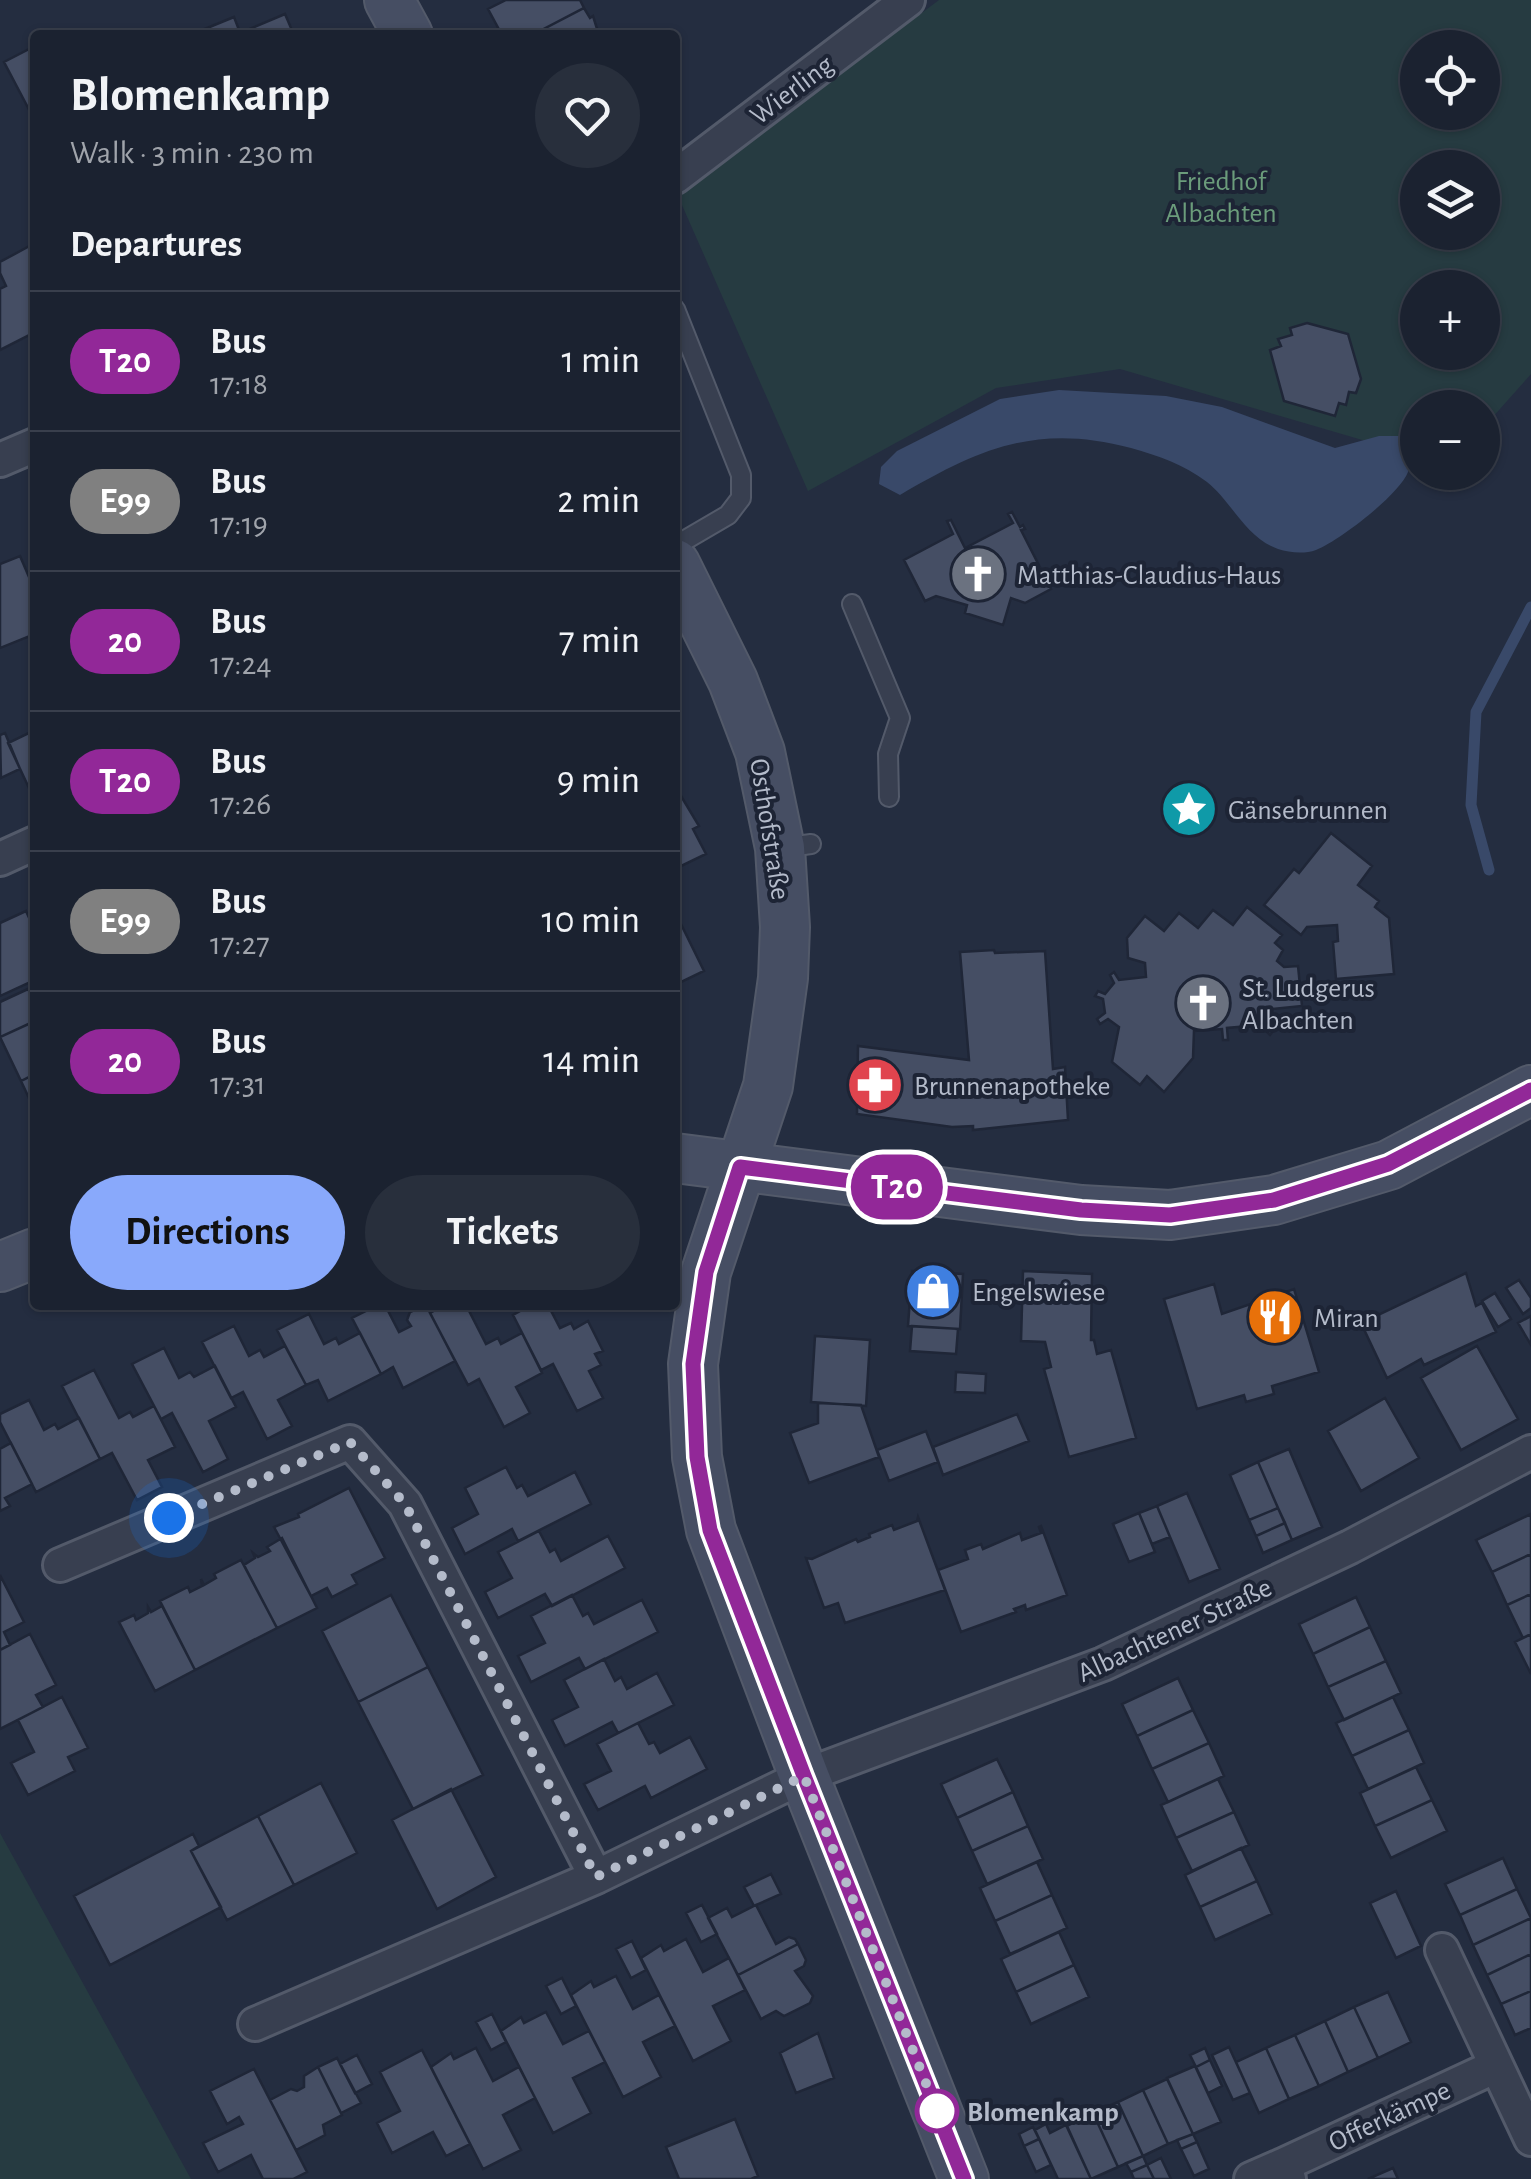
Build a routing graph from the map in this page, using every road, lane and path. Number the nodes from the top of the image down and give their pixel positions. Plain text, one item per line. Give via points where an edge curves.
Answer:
1 (389, 0) edge
2 (908, 0) edge
3 (405, 30) edge
4 (680, 173) edge
5 (680, 322) edge
6 (30, 446) edge
7 (0, 460) edge
8 (680, 543) edge
9 (680, 574) edge
10 (852, 604) dead end
11 (888, 796) dead end
12 (30, 845) edge
13 (0, 859) edge
14 (1531, 1090) edge
15 (680, 1159) edge
16 (740, 1167) junction
17 (30, 1255) edge
18 (0, 1267) edge
19 (1531, 1452) edge
20 (60, 1565) dead end
21 (804, 1776) junction
22 (596, 1877) junction
23 (1442, 1950) dead end
24 (255, 2024) dead end
25 (1496, 2066) junction
26 (1531, 2139) edge
27 (1286, 2172) edge
28 (964, 2179) edge
29 (1251, 2179) edge

1 - 3 main road
2 - 4 street, Wierling
5 - 8 lane via 741,476 741,498 728,515
6 - 7 street
9 - 16 main road, Osthofstraße via 733,681 795,846 768,1086
10 - 11 lane via 900,718 888,754
12 - 13 street
14 - 16 main road via 1388,1164 1274,1200 1170,1215
15 - 16 main road
16 - 21 main road, Osthofstraße via 712,1252 693,1364 697,1457 710,1530
17 - 18 main road
19 - 21 street, Albachtener Straße via 1102,1664
20 - 22 street via 350,1442 405,1504
21 - 22 street
21 - 28 main road, Osthofstraße
22 - 24 street
23 - 25 street
25 - 26 street
25 - 27 street, Offerkämpe
27 - 29 street, Offerkämpe

